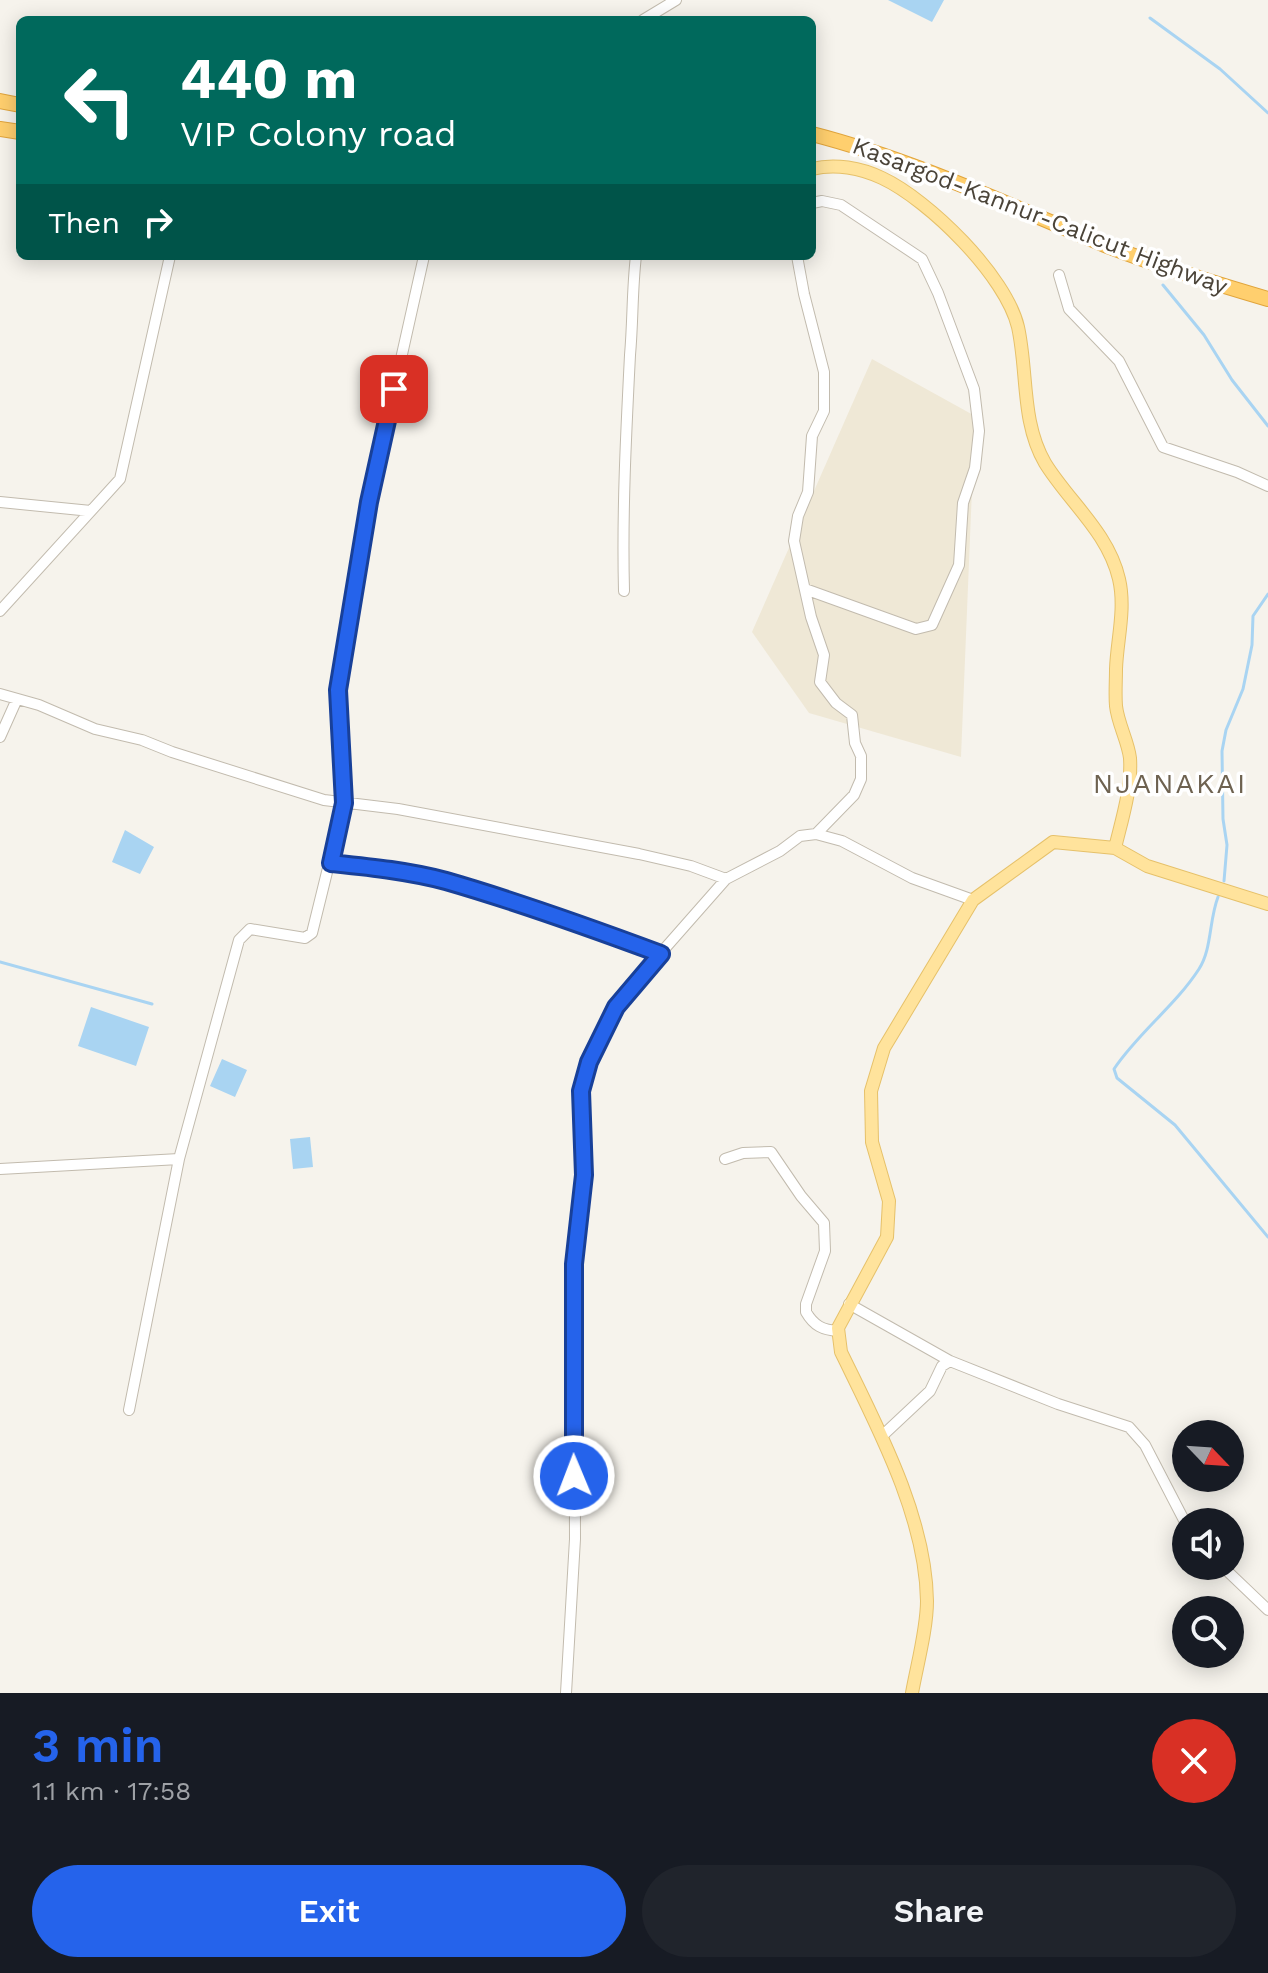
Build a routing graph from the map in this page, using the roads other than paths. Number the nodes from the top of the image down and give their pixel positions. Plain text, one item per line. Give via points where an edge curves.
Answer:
1 (676, 0) edge
2 (650, 16) edge
3 (816, 135) edge
4 (816, 168) edge
5 (816, 202) edge
6 (169, 260) edge
7 (423, 260) edge
8 (635, 260) edge
9 (798, 260) edge
10 (1059, 275) dead end
11 (1268, 299) edge
12 (1268, 486) edge
13 (0, 502) edge
14 (91, 511) junction
15 (805, 589) junction
16 (624, 591) dead end
17 (0, 611) edge
18 (0, 694) edge
19 (17, 699) junction
20 (0, 737) edge
21 (344, 803) junction
22 (816, 834) junction
23 (1115, 848) junction
24 (331, 863) junction
25 (726, 879) junction
26 (973, 900) junction
27 (1268, 904) edge
28 (661, 954) junction
29 (179, 1159) junction
30 (725, 1159) dead end
31 (0, 1169) edge
32 (849, 1304) junction
33 (838, 1331) junction
34 (950, 1361) junction
35 (129, 1410) dead end
36 (882, 1436) junction
37 (1178, 1508) edge
38 (1237, 1580) edge
39 (1268, 1610) edge
40 (566, 1693) edge
41 (912, 1693) edge

1 - 2 street
3 - 11 highway, Kasargod-Kannur-Calicut Highway via 974,189 1206,282
4 - 23 main road, Kasargod-Kannur-Calicut Highway via 851,168 882,178 913,197 970,248 1002,290 1018,325 1030,423 1045,462 1110,551 1120,581 1116,707 1130,758 1128,797
5 - 15 street via 841,205 922,259 974,389 979,431 975,468 963,503 959,565 932,625 916,629
6 - 14 street via 120,479
7 - 21 street via 369,502 338,690
8 - 16 street via 623,486
9 - 15 street via 824,372 824,411 812,436 808,492 794,541
10 - 12 street via 1069,309 1119,361 1163,447
13 - 14 street
14 - 17 street
15 - 22 street via 824,655 820,682 852,715 861,756 861,779 854,795
18 - 19 street
19 - 20 street
19 - 21 street via 95,729
21 - 24 street
21 - 25 street via 639,854
22 - 25 street via 800,836
22 - 26 street
23 - 26 main road via 1053,842
23 - 27 main road via 1147,866
24 - 28 street via 446,881
24 - 29 street via 312,933 305,938 250,929 239,940
25 - 28 street
26 - 32 main road via 884,1048 871,1091 872,1142 889,1201 887,1237
28 - 40 street via 616,1007 581,1091 584,1175 574,1264 575,1539
29 - 31 street
29 - 35 street
30 - 33 street via 771,1152 824,1223 825,1251 806,1312 817,1326
32 - 33 main road
32 - 34 street
33 - 36 main road via 841,1352
34 - 36 street via 930,1391
34 - 37 street via 1129,1427 1145,1445
36 - 41 main road via 898,1469 920,1549 927,1602
38 - 39 street

